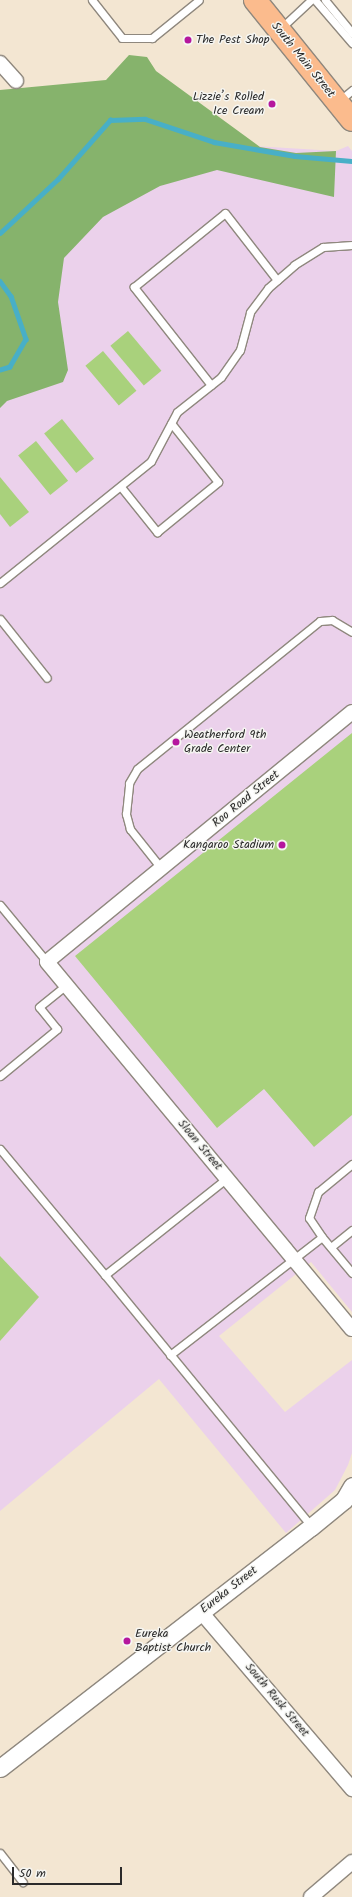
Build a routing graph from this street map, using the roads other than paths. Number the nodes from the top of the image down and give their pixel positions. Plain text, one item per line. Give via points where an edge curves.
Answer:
1 (92, 0) edge
2 (199, 0) edge
3 (255, 0) edge
4 (311, 0) edge
5 (315, 0) edge
6 (325, 0) edge
7 (279, 30) junction
8 (352, 33) edge
9 (352, 43) edge
10 (0, 63) edge
11 (16, 81) dead end
12 (345, 96) edge
13 (352, 120) edge
14 (352, 245) edge
15 (277, 280) junction
16 (211, 385) junction
17 (171, 423) junction
18 (120, 487) junction
19 (0, 583) edge
20 (0, 619) edge
21 (352, 632) edge
22 (47, 678) dead end
23 (352, 712) edge
24 (162, 868) junction
25 (0, 905) edge
26 (47, 962) junction
27 (66, 985) junction
28 (0, 1076) edge
29 (0, 1149) edge
30 (352, 1164) edge
31 (226, 1178) junction
32 (352, 1230) edge
33 (322, 1237) junction
34 (331, 1248) junction
35 (294, 1260) junction
36 (352, 1272) edge
37 (105, 1275) junction
38 (352, 1329) edge
39 (170, 1355) junction
40 (349, 1493) edge
41 (311, 1526) junction
42 (201, 1612) junction
43 (0, 1768) edge
44 (352, 1789) edge
45 (0, 1853) edge
46 (352, 1862) edge
47 (23, 1882) dead end
48 (311, 1897) edge

1 - 2 lane via 122,38 152,38
3 - 7 main road, South Main Street
4 - 7 lane
5 - 9 lane
6 - 8 lane
7 - 12 main road, South Main Street
10 - 11 street
12 - 13 main road, South Main Street
14 - 15 lane via 323,247
15 - 16 lane via 250,312 240,350
15 - 16 lane via 226,213 134,287
16 - 17 lane via 177,412
17 - 18 lane via 151,460
17 - 18 lane via 218,482 157,532
18 - 19 lane
20 - 22 lane
21 - 24 lane via 332,620 320,622 137,769 129,783 126,814 130,829
23 - 24 street, Roo Road Street
24 - 26 street, Roo Road Street
25 - 26 lane
26 - 27 street, Sloan Street
27 - 28 lane via 39,1007 57,1029
27 - 31 street, Sloan Street
29 - 37 lane
30 - 33 lane via 318,1192 309,1218
31 - 35 street, Sloan Street
31 - 37 lane
32 - 34 lane
33 - 34 lane
33 - 35 lane
34 - 36 lane
35 - 38 street, Sloan Street
35 - 39 lane
37 - 39 lane
39 - 41 lane
40 - 41 street, Eureka Street
41 - 42 street, Eureka Street
42 - 43 street, Eureka Street
42 - 44 street, South Rusk Street
45 - 47 lane
46 - 48 street

